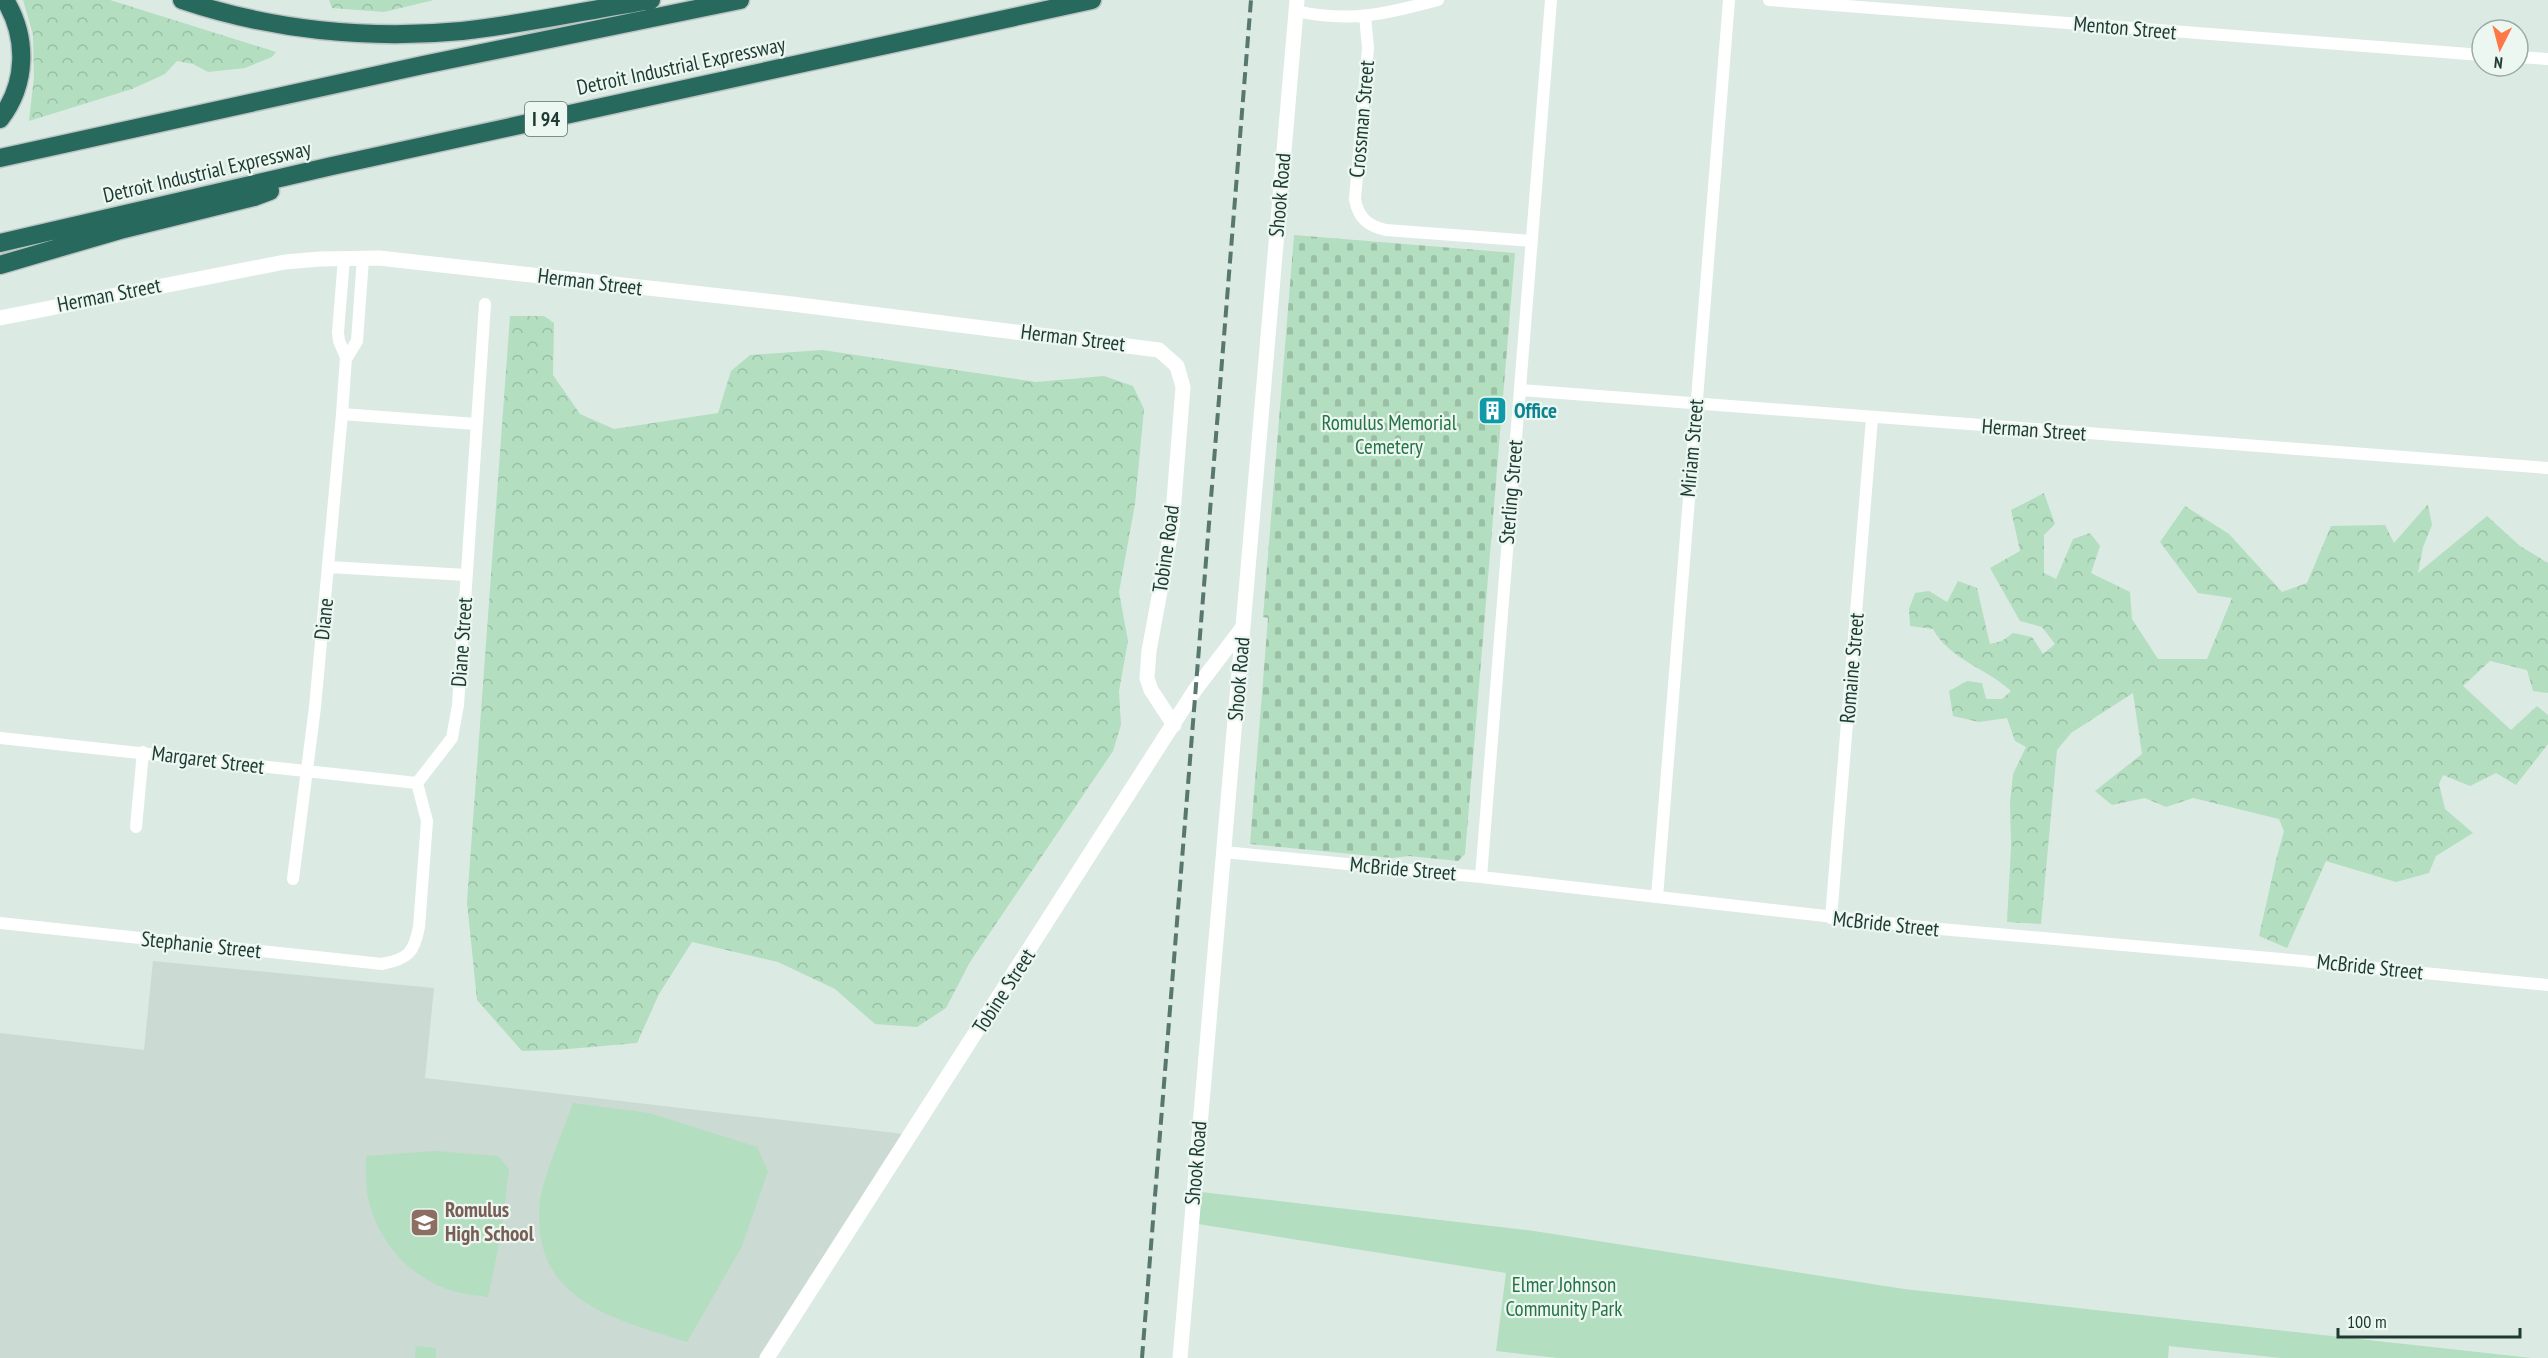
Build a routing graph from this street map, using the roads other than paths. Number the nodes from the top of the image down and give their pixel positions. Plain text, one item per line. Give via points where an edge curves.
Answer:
1 (5, 0) edge
2 (182, 0) edge
3 (651, 0) edge
4 (740, 0) edge
5 (1092, 0) edge
6 (1438, 0) edge
7 (1551, 0) edge
8 (1729, 0) edge
9 (1769, 0) edge
10 (1296, 5) edge
11 (1365, 16) junction
12 (2470, 54) edge
13 (2530, 58) edge
14 (2548, 59) edge
15 (0, 119) edge
16 (0, 158) edge
17 (332, 166) junction
18 (1532, 241) junction
19 (0, 243) edge
20 (344, 258) junction
21 (363, 258) junction
22 (0, 265) edge
23 (485, 304) dead end
24 (0, 318) edge
25 (346, 358) junction
26 (1177, 366) joint
27 (1520, 390) junction
28 (1696, 404) junction
29 (342, 414) junction
30 (1872, 418) junction
31 (476, 424) junction
32 (2548, 468) edge
33 (329, 567) junction
34 (466, 574) junction
35 (1244, 626) junction
36 (1174, 725) junction
37 (0, 738) edge
38 (143, 752) junction
39 (307, 772) junction
40 (417, 783) junction
41 (136, 827) dead end
42 (1224, 852) junction
43 (1481, 877) junction
44 (292, 879) dead end
45 (1657, 897) junction
46 (1831, 918) junction
47 (0, 923) edge
48 (2548, 985) edge
49 (767, 1358) edge
50 (1180, 1358) edge

1 - 15 highway via 19,33 22,65 12,101
2 - 3 highway via 268,23 417,34 509,25
4 - 16 highway
5 - 17 highway, Detroit Industrial Expressway / I 94
6 - 11 street
7 - 18 street, Sterling Street
8 - 28 street, Miriam Street
9 - 12 street, Menton Street
10 - 11 street via 1324,17
10 - 35 street, Shook Road
11 - 18 street, Crossman Street via 1368,48 1355,199 1363,219 1386,230
13 - 14 street
17 - 19 highway, Detroit Industrial Expressway / I 94
17 - 22 highway via 254,197
18 - 27 street, Sterling Street
20 - 21 street, Herman Street
20 - 24 street, Herman Street via 250,267
20 - 25 street, Diane via 338,332
21 - 25 street, Diane via 357,341
21 - 26 street, Herman Street via 1126,344 1159,350
23 - 31 street, Diane Street
25 - 29 street, Diane
26 - 36 street, Tobine Road via 1183,387 1172,525 1147,678
27 - 28 street, Herman Street
27 - 43 street, Sterling Street
28 - 30 street, Herman Street
28 - 45 street, Miriam Street
29 - 31 street
29 - 33 street, Diane
30 - 32 street, Herman Street
30 - 46 street, Romaine Street
31 - 34 street, Diane Street
33 - 34 street
33 - 39 street, Diane
34 - 40 street, Diane Street via 456,725 452,738
35 - 36 street, Tobine Street via 1195,690
35 - 42 street, Shook Road
36 - 49 street, Tobine Street
37 - 38 street, Margaret Street
38 - 39 street, Margaret Street
38 - 41 street
39 - 40 street, Margaret Street
39 - 44 street, Diane
40 - 47 street, Stephanie Street via 427,821 424,878 416,942 401,960 382,964 334,960
42 - 43 street, McBride Street
42 - 50 street, Shook Road
43 - 45 street, McBride Street
45 - 46 street, McBride Street
46 - 48 street, McBride Street

